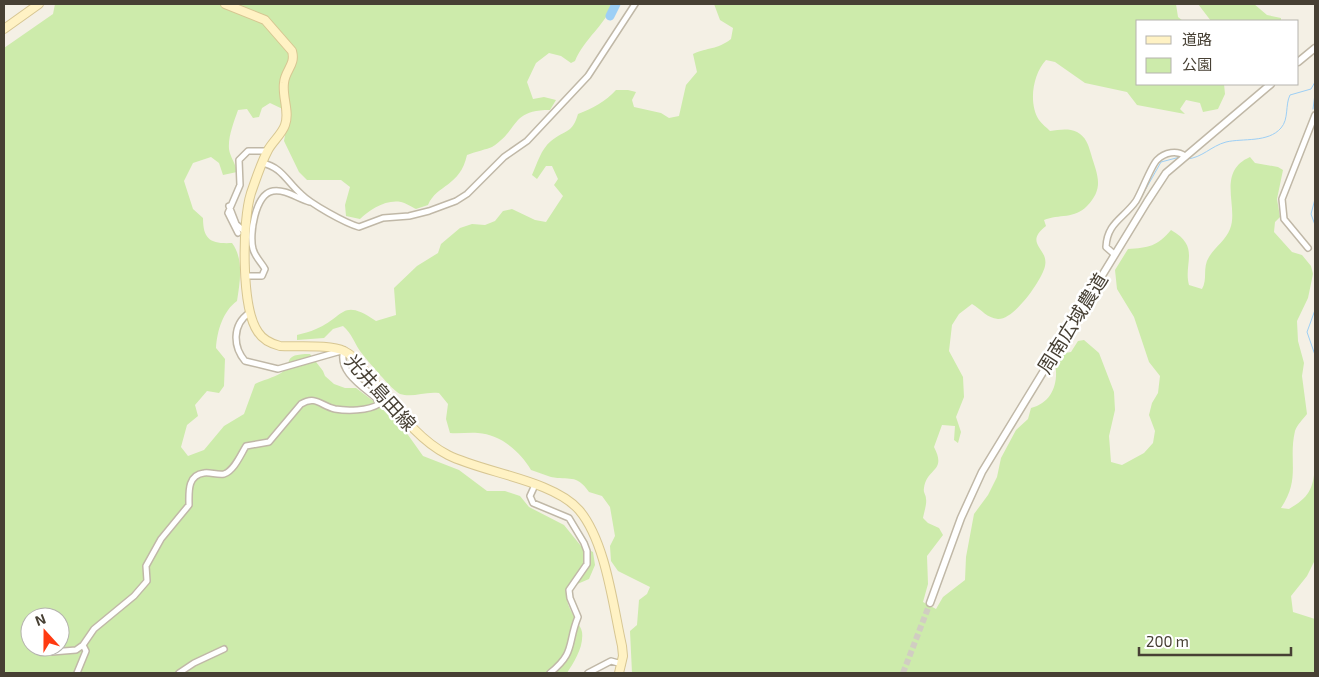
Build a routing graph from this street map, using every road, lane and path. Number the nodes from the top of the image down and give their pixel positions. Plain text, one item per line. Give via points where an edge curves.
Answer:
1 (36, 4) edge
2 (224, 4) edge
3 (635, 4) edge
4 (4, 29) edge
5 (1313, 50) edge
6 (1299, 61) edge
7 (1270, 85) edge
8 (1315, 115) edge
9 (267, 152) junction
10 (1186, 156) junction
11 (262, 163) junction
12 (315, 204) junction
13 (241, 232) junction
14 (1308, 248) dead end
15 (1114, 254) junction
16 (247, 276) junction
17 (249, 313) junction
18 (344, 350) junction
19 (535, 485) junction
20 (930, 603) tunnel mouth
21 (83, 645) junction
22 (224, 649) dead end
23 (70, 651) edge
24 (622, 664) junction
25 (77, 673) edge
26 (179, 673) edge
27 (550, 673) edge
28 (588, 673) edge
29 (619, 673) edge

1 - 4 main road
2 - 9 main road, 光井島田線 via 265,20 294,57 284,80 287,118
3 - 12 street via 588,76 528,141 510,152 483,180 456,201 409,216 383,218 364,227 343,220
5 - 6 street
7 - 10 street, 周南広域農道
8 - 14 street via 1282,199 1284,219
9 - 11 main road, 光井島田線
9 - 13 street via 254,149 239,160 240,185 229,206
10 - 15 street, 周南広域農道 via 1166,173
10 - 15 street via 1172,152 1154,164 1137,199 1106,235 1106,247
11 - 12 street via 277,169
11 - 13 main road, 光井島田線
12 - 16 street via 279,191 261,199 255,217 253,250 265,270 262,276
13 - 16 main road, 光井島田線
15 - 20 street, 周南広域農道 via 982,472 961,518
16 - 17 main road, 光井島田線
17 - 18 main road, 光井島田線 via 258,333 273,344
17 - 18 street via 235,336 235,344 245,362 278,369
18 - 19 main road, 光井島田線 via 434,447 468,464
18 - 21 street via 343,367 379,404 356,410 334,409 308,400 269,442 246,446 230,470 224,474 202,473 193,479 189,486 189,505 161,539 146,566 147,580 134,596 94,629
19 - 24 main road, 光井島田線 via 569,501 592,530 613,605 622,646
19 - 27 street via 530,496 533,503 569,518 587,551 586,564 569,590 578,617 571,650
21 - 23 street
21 - 25 street via 86,651
22 - 26 street
24 - 28 street via 611,661
24 - 29 main road, 光井島田線

